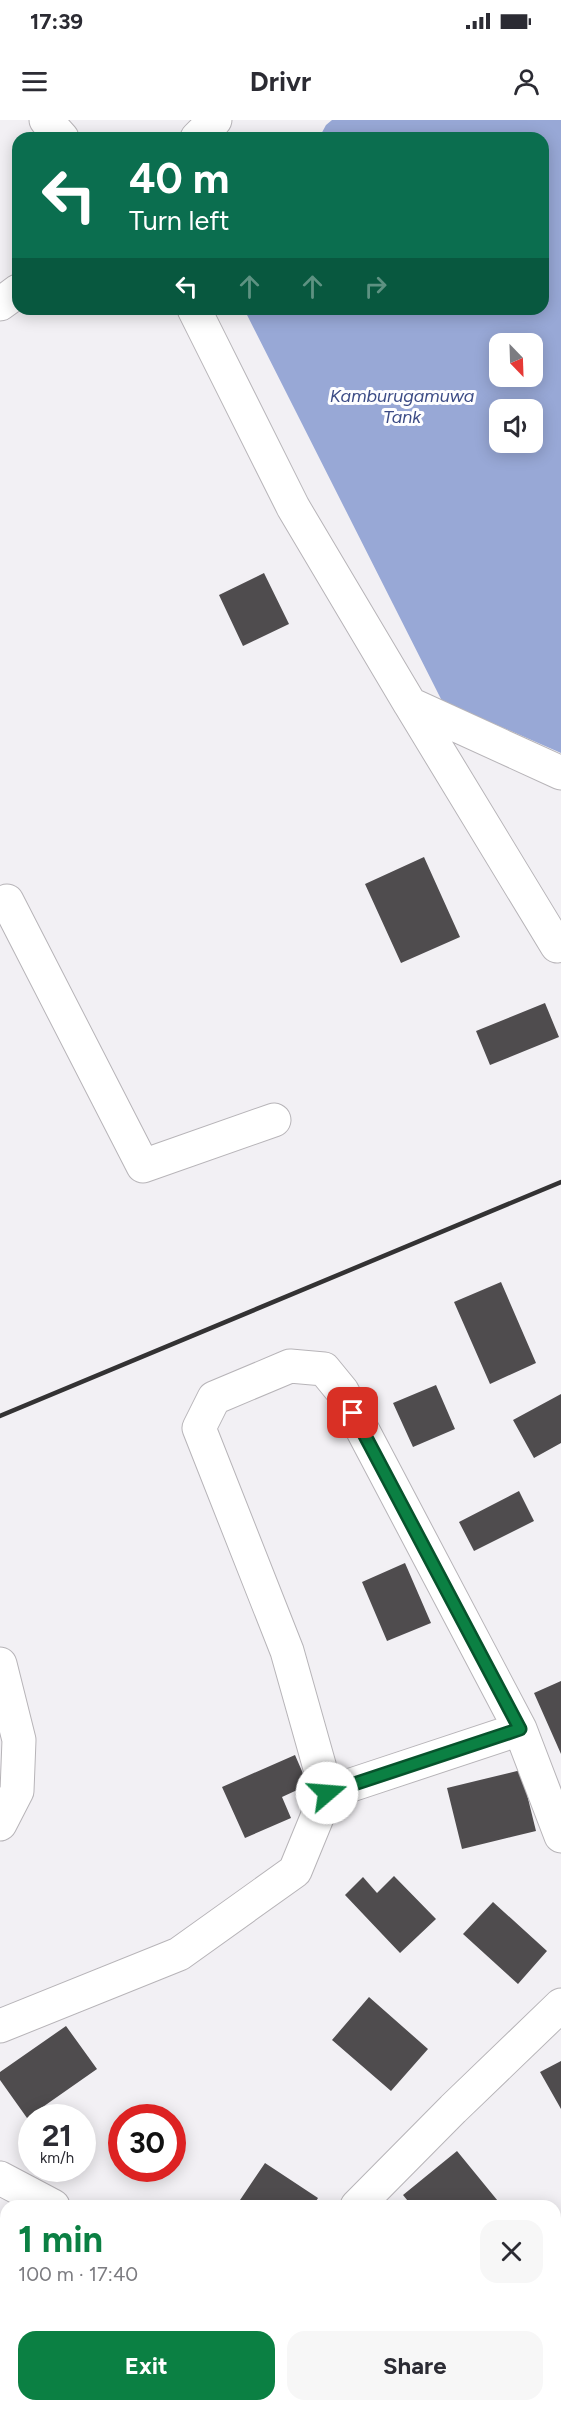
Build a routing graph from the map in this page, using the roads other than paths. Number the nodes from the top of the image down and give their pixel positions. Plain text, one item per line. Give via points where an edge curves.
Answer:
1 (46, 120) edge
2 (215, 120) edge
3 (57, 132) edge
4 (203, 132) edge
5 (197, 315) edge
6 (410, 704) junction
7 (561, 773) edge
8 (0, 904) edge
9 (557, 946) dead end
10 (274, 1120) dead end
11 (1, 1668) edge
12 (520, 1729) junction
13 (327, 1793) junction
14 (0, 1824) edge
15 (561, 1836) edge
16 (561, 2005) edge
17 (0, 2026) edge
18 (0, 2178) edge
19 (42, 2200) edge
20 (363, 2200) edge

1 - 3 main road
2 - 4 main road
5 - 6 main road via 293,507
6 - 7 main road
6 - 9 main road
8 - 10 main road via 7,900 143,1166
11 - 14 main road via 19,1740 17,1791
12 - 13 main road
12 - 13 main road via 342,1391 324,1369 290,1366 214,1398 200,1428 287,1651
12 - 15 main road
13 - 17 main road via 295,1871 189,1947
16 - 20 main road
18 - 19 main road

